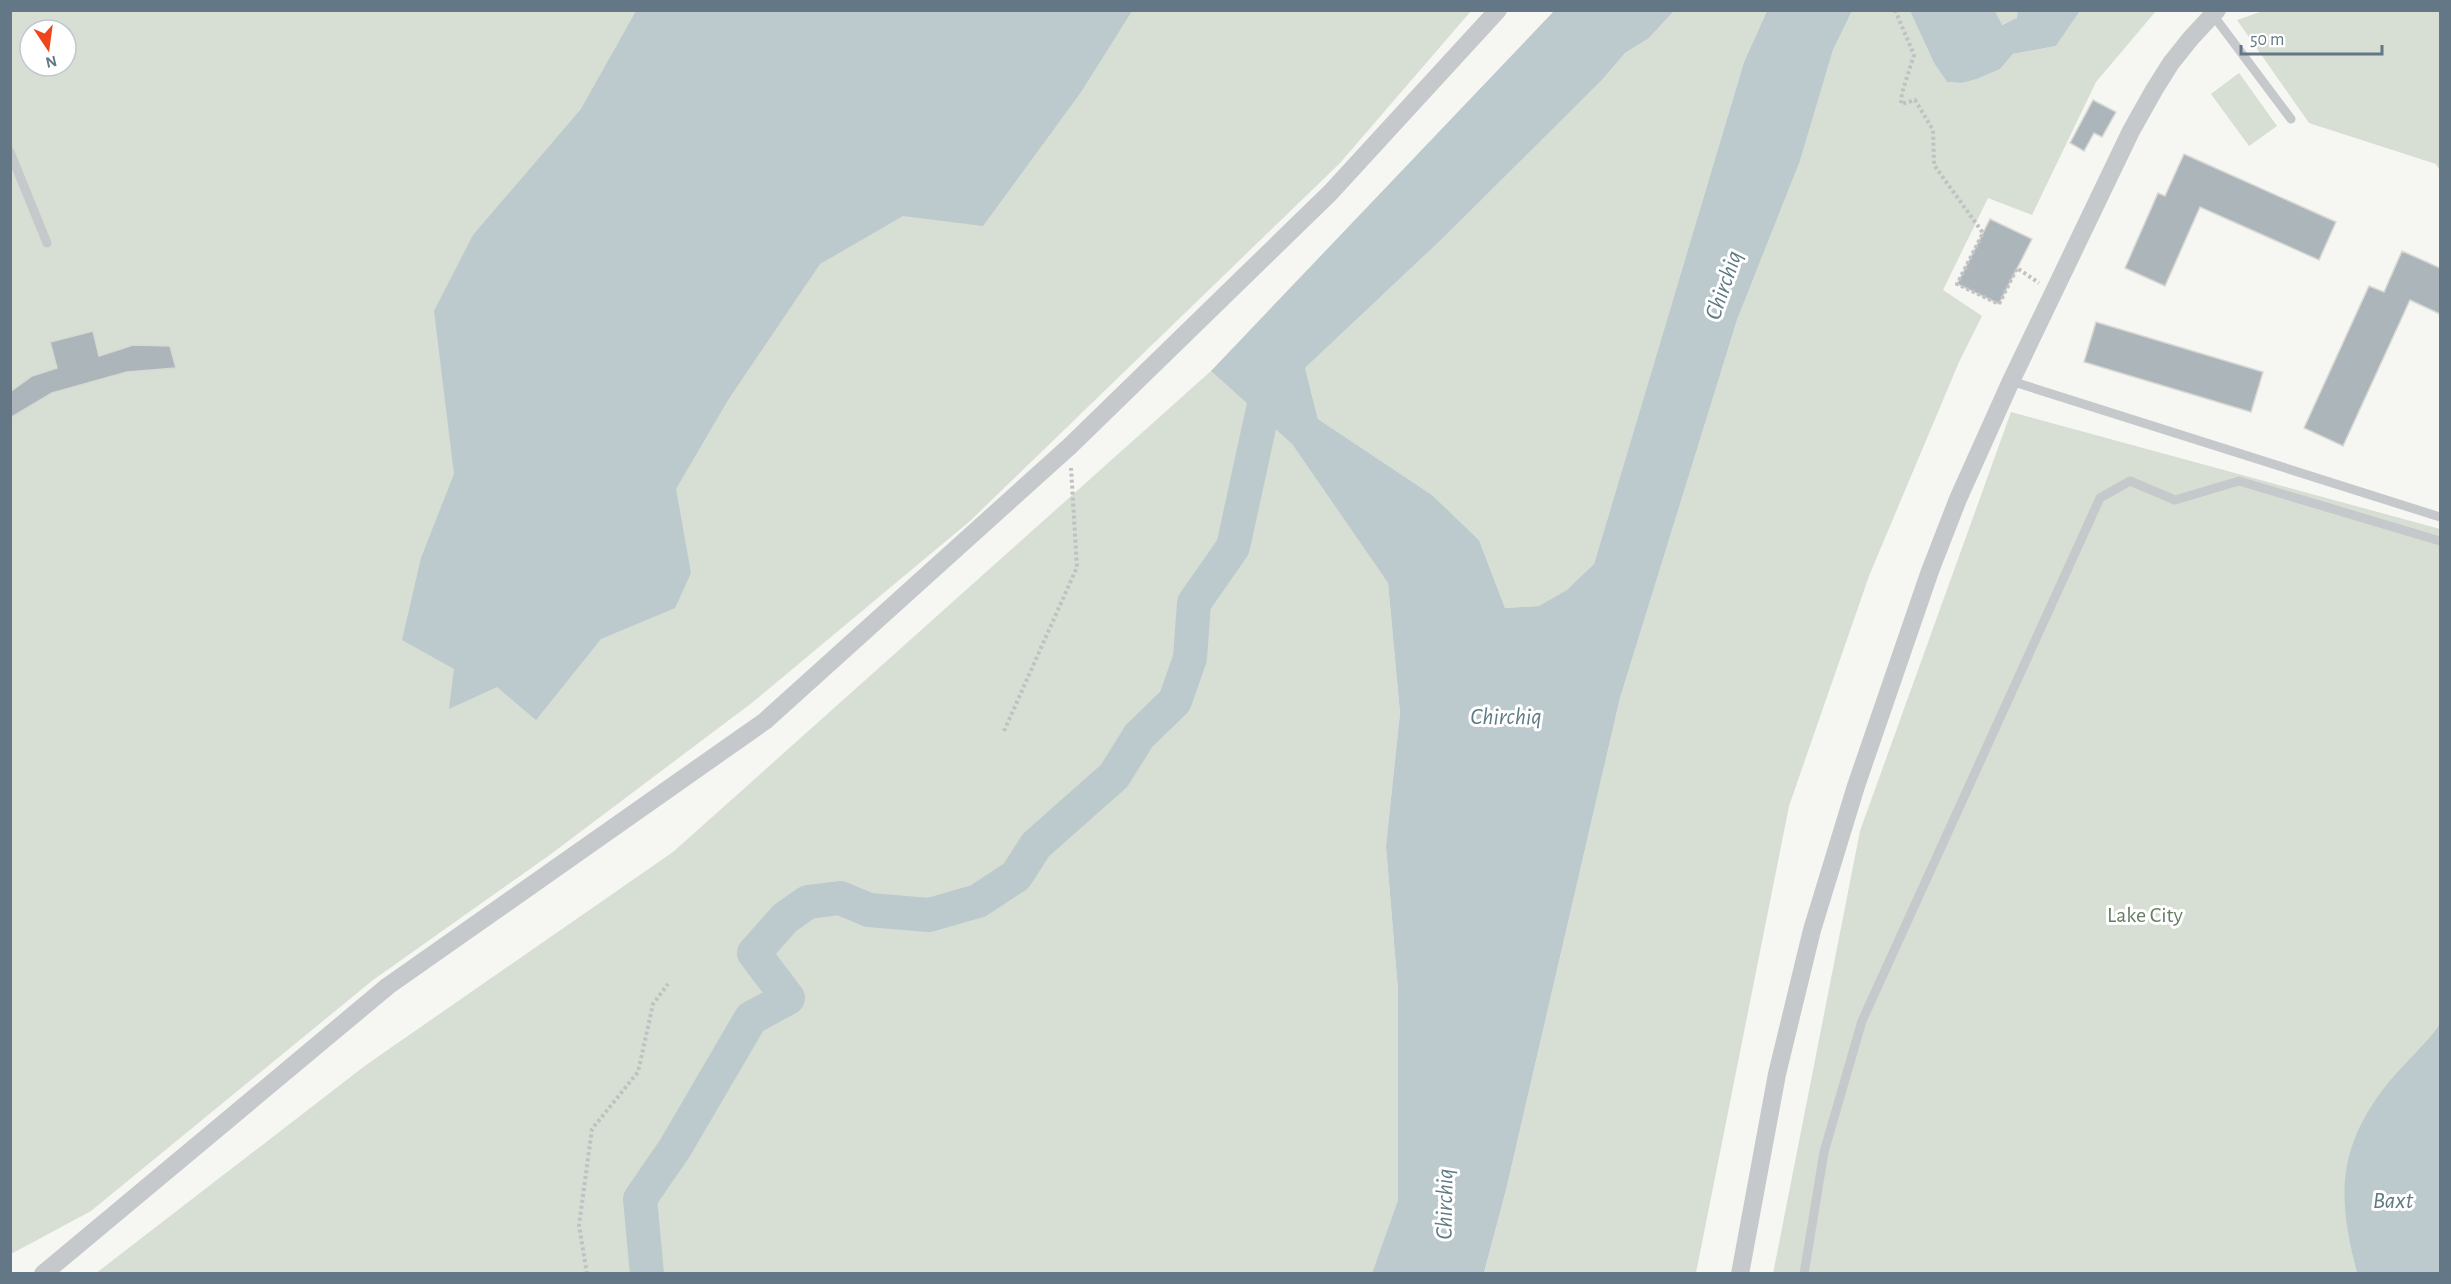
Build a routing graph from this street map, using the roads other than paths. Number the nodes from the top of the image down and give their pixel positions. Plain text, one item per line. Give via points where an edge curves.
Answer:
1 (1498, 10) edge
2 (2215, 13) edge
3 (2291, 118) dead end
4 (10, 152) edge
5 (47, 243) dead end
6 (2011, 381) junction
7 (2440, 517) edge
8 (2440, 541) edge
9 (43, 1274) edge
10 (1740, 1274) edge
11 (1804, 1274) edge

1 - 9 street via 1330,193 1070,446 765,721 388,986
2 - 3 lane
2 - 6 street via 2191,38 2154,90
4 - 5 lane
6 - 7 lane
6 - 10 street via 1930,571 1833,858 1780,1064
8 - 11 lane via 2239,481 2175,500 2130,481 2100,498 1862,1021 1824,1152

